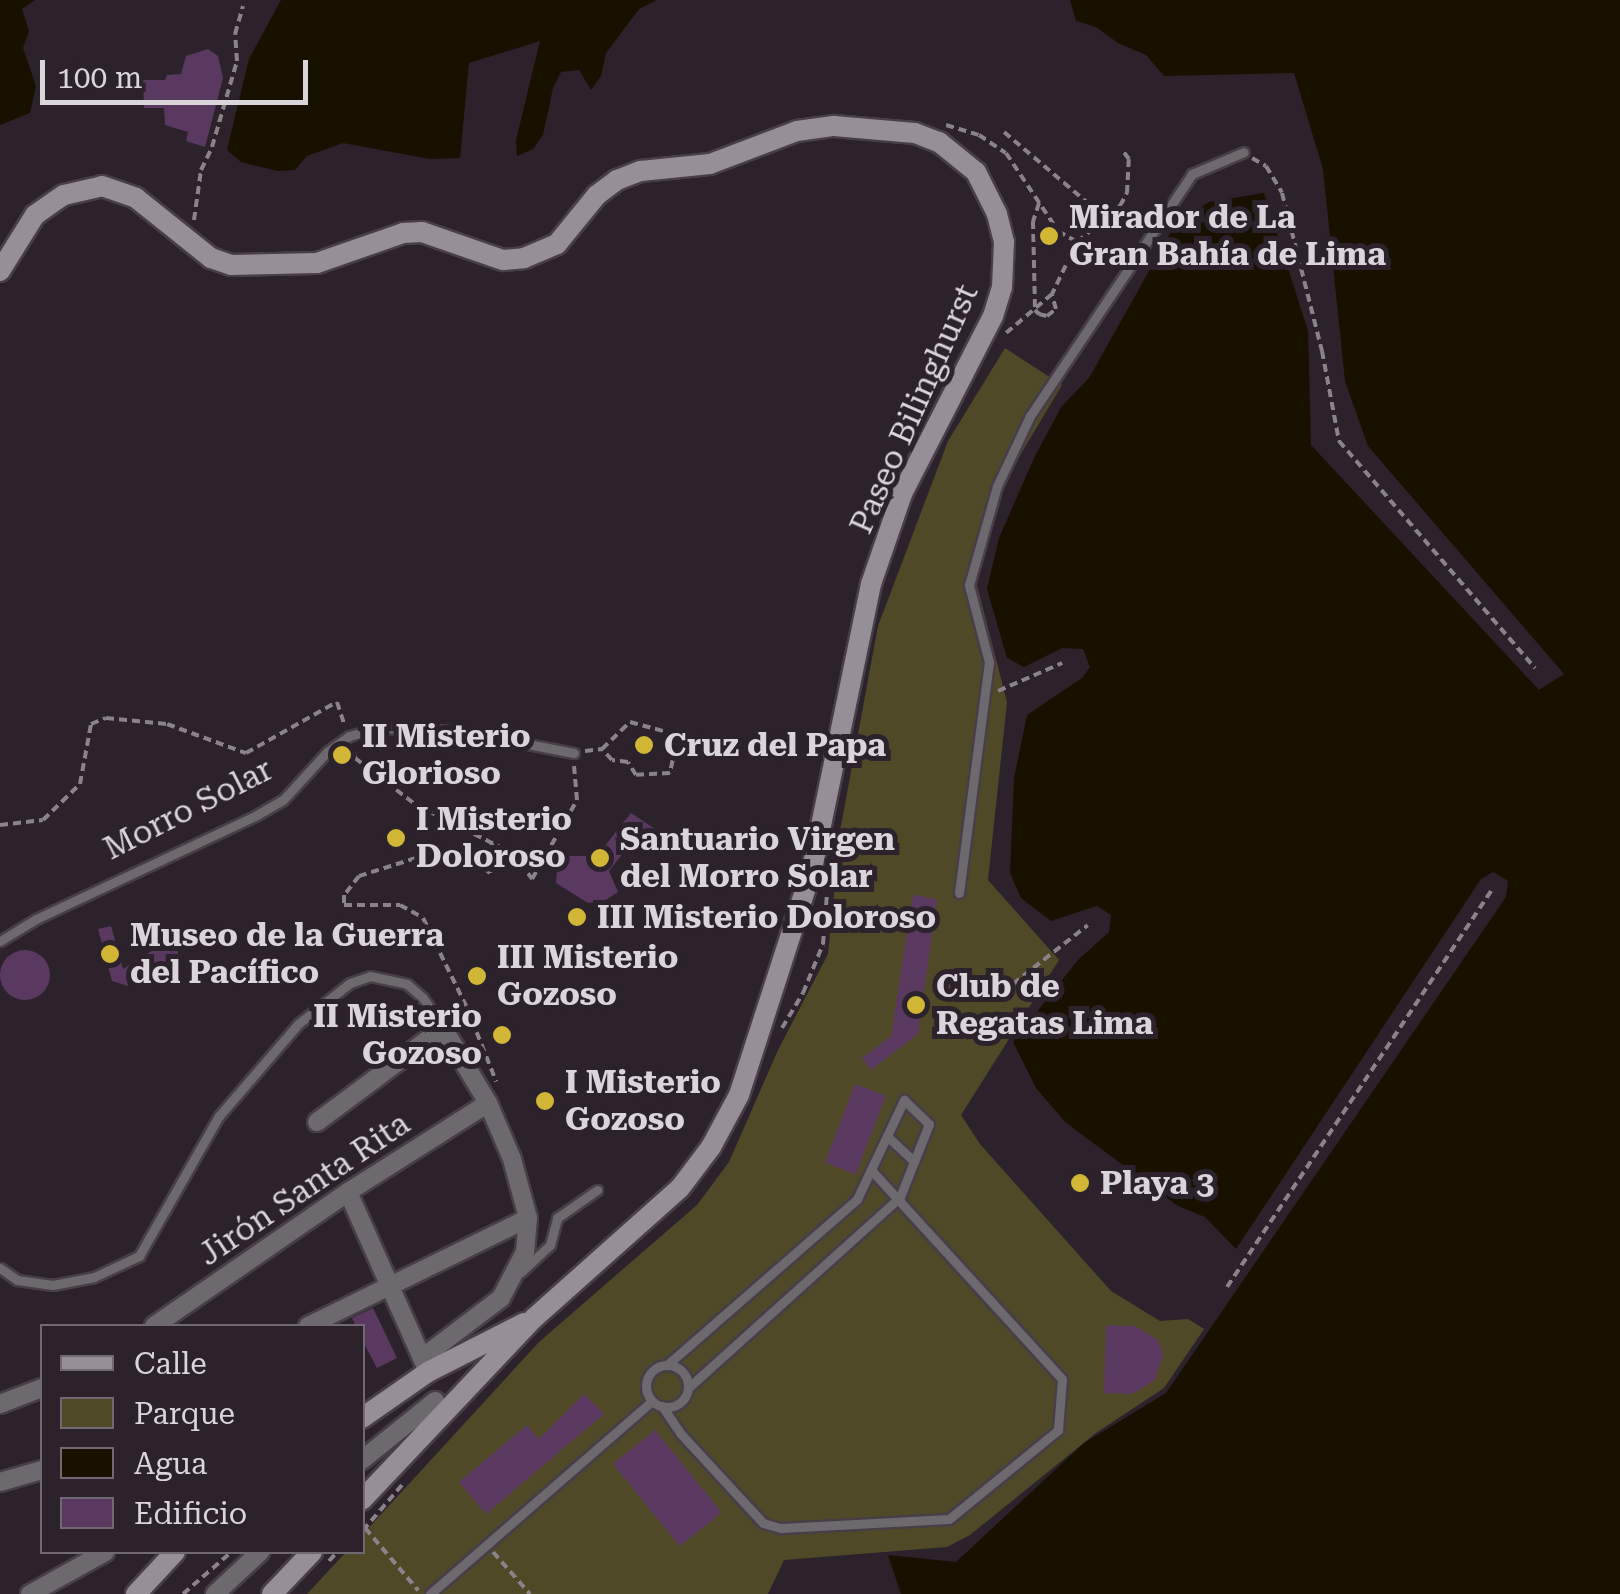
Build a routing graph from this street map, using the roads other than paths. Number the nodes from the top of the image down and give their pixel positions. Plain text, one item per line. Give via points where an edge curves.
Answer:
1 (1244, 152) road end
2 (0, 271) edge
3 (574, 753) road end
4 (959, 894) dead end
5 (0, 941) edge
6 (443, 1028) junction
7 (488, 1103) junction
8 (317, 1122) dead end
9 (888, 1136) junction
10 (914, 1161) junction
11 (874, 1172) junction
12 (597, 1190) dead end
13 (348, 1192) junction
14 (900, 1197) junction
15 (528, 1218) junction
16 (0, 1268) edge
17 (515, 1277) junction
18 (390, 1287) junction
19 (534, 1318) junction
20 (157, 1324) edge
21 (312, 1324) edge
22 (667, 1364) junction
23 (425, 1365) junction
24 (688, 1387) junction
25 (40, 1389) edge
26 (435, 1401) dead end
27 (458, 1402) junction
28 (657, 1403) junction
29 (0, 1404) edge
30 (365, 1415) edge
31 (365, 1458) edge
32 (40, 1471) edge
33 (0, 1482) edge
34 (365, 1497) edge
35 (102, 1554) edge
36 (172, 1554) edge
37 (258, 1554) edge
38 (310, 1554) edge
39 (30, 1594) edge
40 (136, 1594) edge
41 (216, 1594) edge
42 (272, 1594) edge
43 (430, 1594) edge

1 - 4 lane via 1192,174 1030,416 997,486 969,585 989,662
2 - 19 main road, Paseo Bilinghurst via 34,215 83,187 122,190 231,265 268,268 316,263 422,232 503,260 524,258 557,244 617,180 710,164 797,131 834,126 916,134 939,142 976,172 1004,242 1002,286 902,494 871,584 812,869 739,1094 712,1147 680,1188
3 - 5 lane, Morro Solar via 435,730 379,728 349,736 283,800
6 - 7 street
6 - 8 street
6 - 16 lane via 407,984 370,976 350,983 298,1024 219,1116 139,1256 94,1277 52,1286 18,1280
7 - 13 street, Jirón Santa Rita
7 - 15 street
9 - 10 lane
9 - 10 lane via 904,1100 929,1124
9 - 11 lane
10 - 14 lane
11 - 14 lane
11 - 22 lane via 857,1199
12 - 17 lane via 557,1218 550,1245
13 - 18 street
13 - 20 street, Jirón Santa Rita
14 - 24 lane
14 - 28 lane via 1062,1378 1058,1430 948,1519 782,1528 763,1522
15 - 17 street
15 - 18 street
17 - 23 street
18 - 21 street
18 - 23 street
19 - 23 main road
19 - 27 main road
22 - 24 lane via 685,1374
22 - 28 lane via 647,1381
23 - 27 main road via 452,1380
23 - 30 main road
24 - 28 lane via 680,1403
25 - 29 street
26 - 31 street
27 - 34 main road
28 - 43 lane
32 - 33 street
35 - 39 street
36 - 40 main road
37 - 41 street
38 - 42 main road

